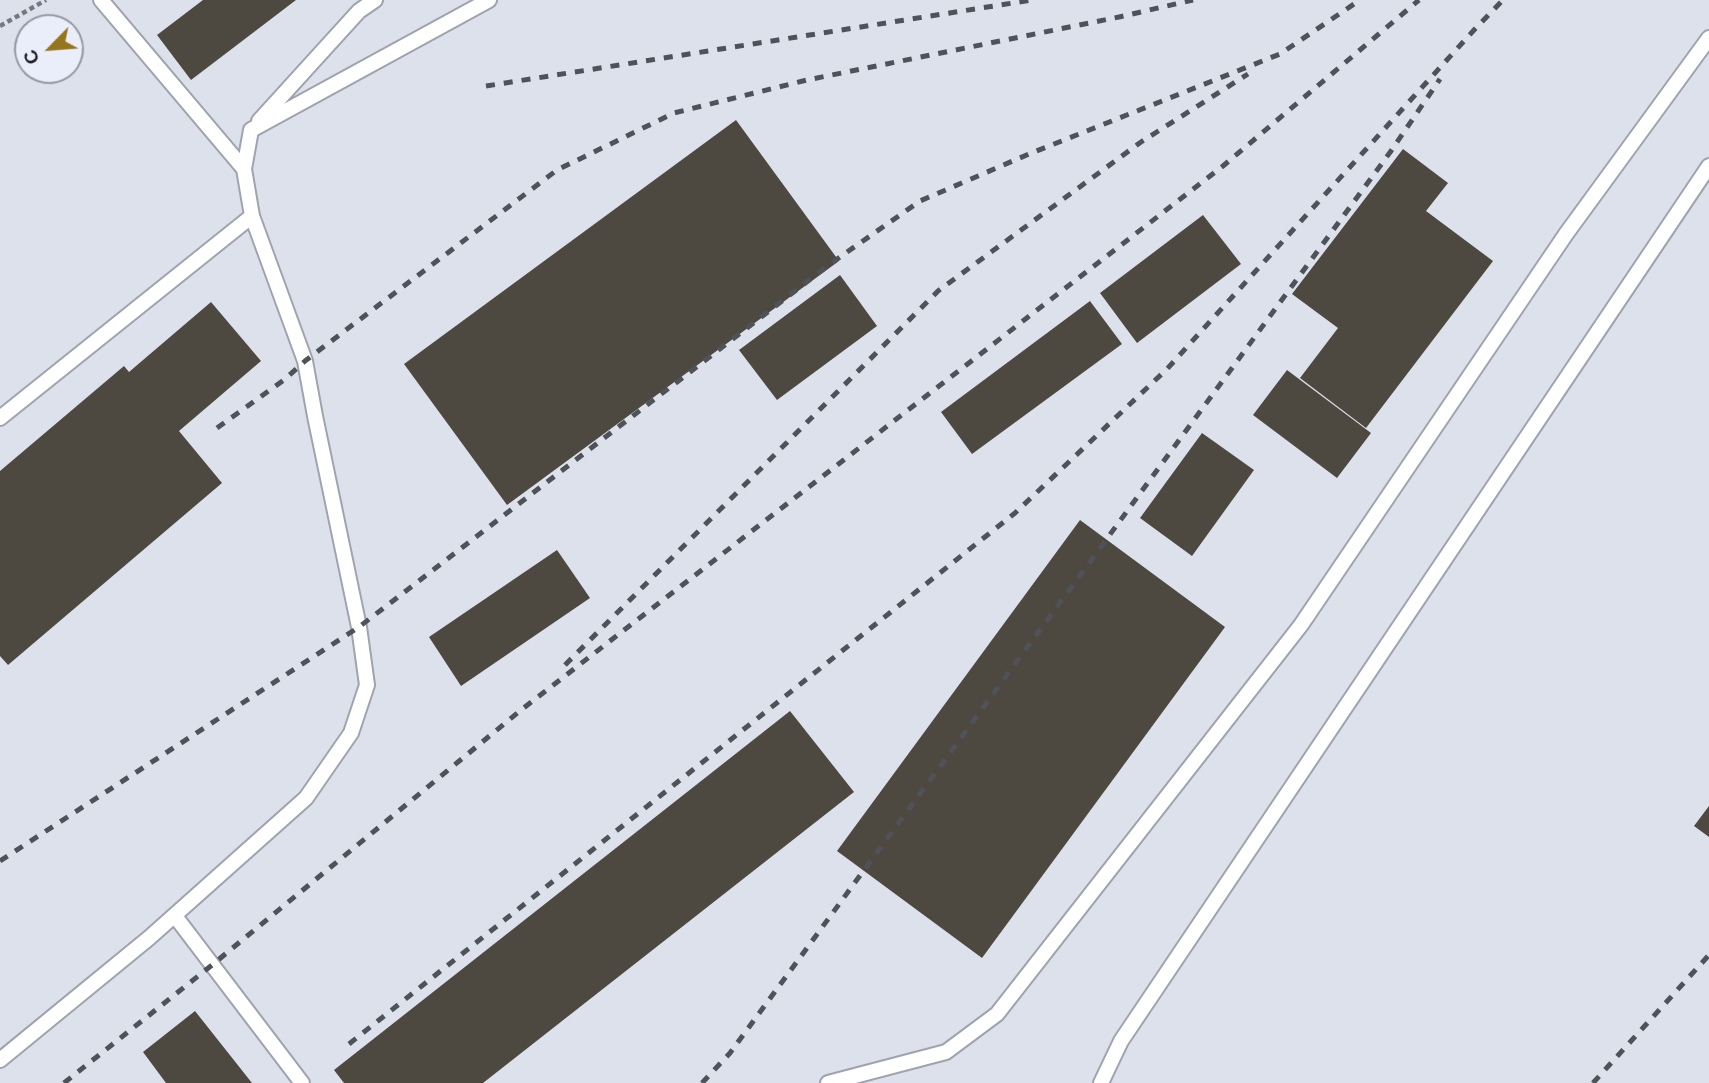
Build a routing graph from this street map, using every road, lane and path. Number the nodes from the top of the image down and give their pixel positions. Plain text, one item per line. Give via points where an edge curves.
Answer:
1 (46, 0) edge
2 (101, 0) edge
3 (375, 0) edge
4 (489, 0) edge
5 (0, 26) edge
6 (1709, 38) edge
7 (251, 130) junction
8 (1709, 166) edge
9 (244, 169) junction
10 (252, 216) junction
11 (0, 418) edge
12 (175, 916) junction
13 (0, 1060) edge
14 (302, 1083) edge
15 (828, 1083) edge
16 (1101, 1083) edge

1 - 5 path
2 - 9 lane
3 - 7 lane via 359,11
4 - 7 lane
6 - 15 lane via 1566,234 1301,625 997,1014 946,1052
7 - 9 lane
8 - 16 lane via 1121,1041
9 - 10 lane
10 - 11 lane
10 - 12 lane via 305,361 368,685 351,733 306,798
12 - 13 lane
12 - 14 lane

